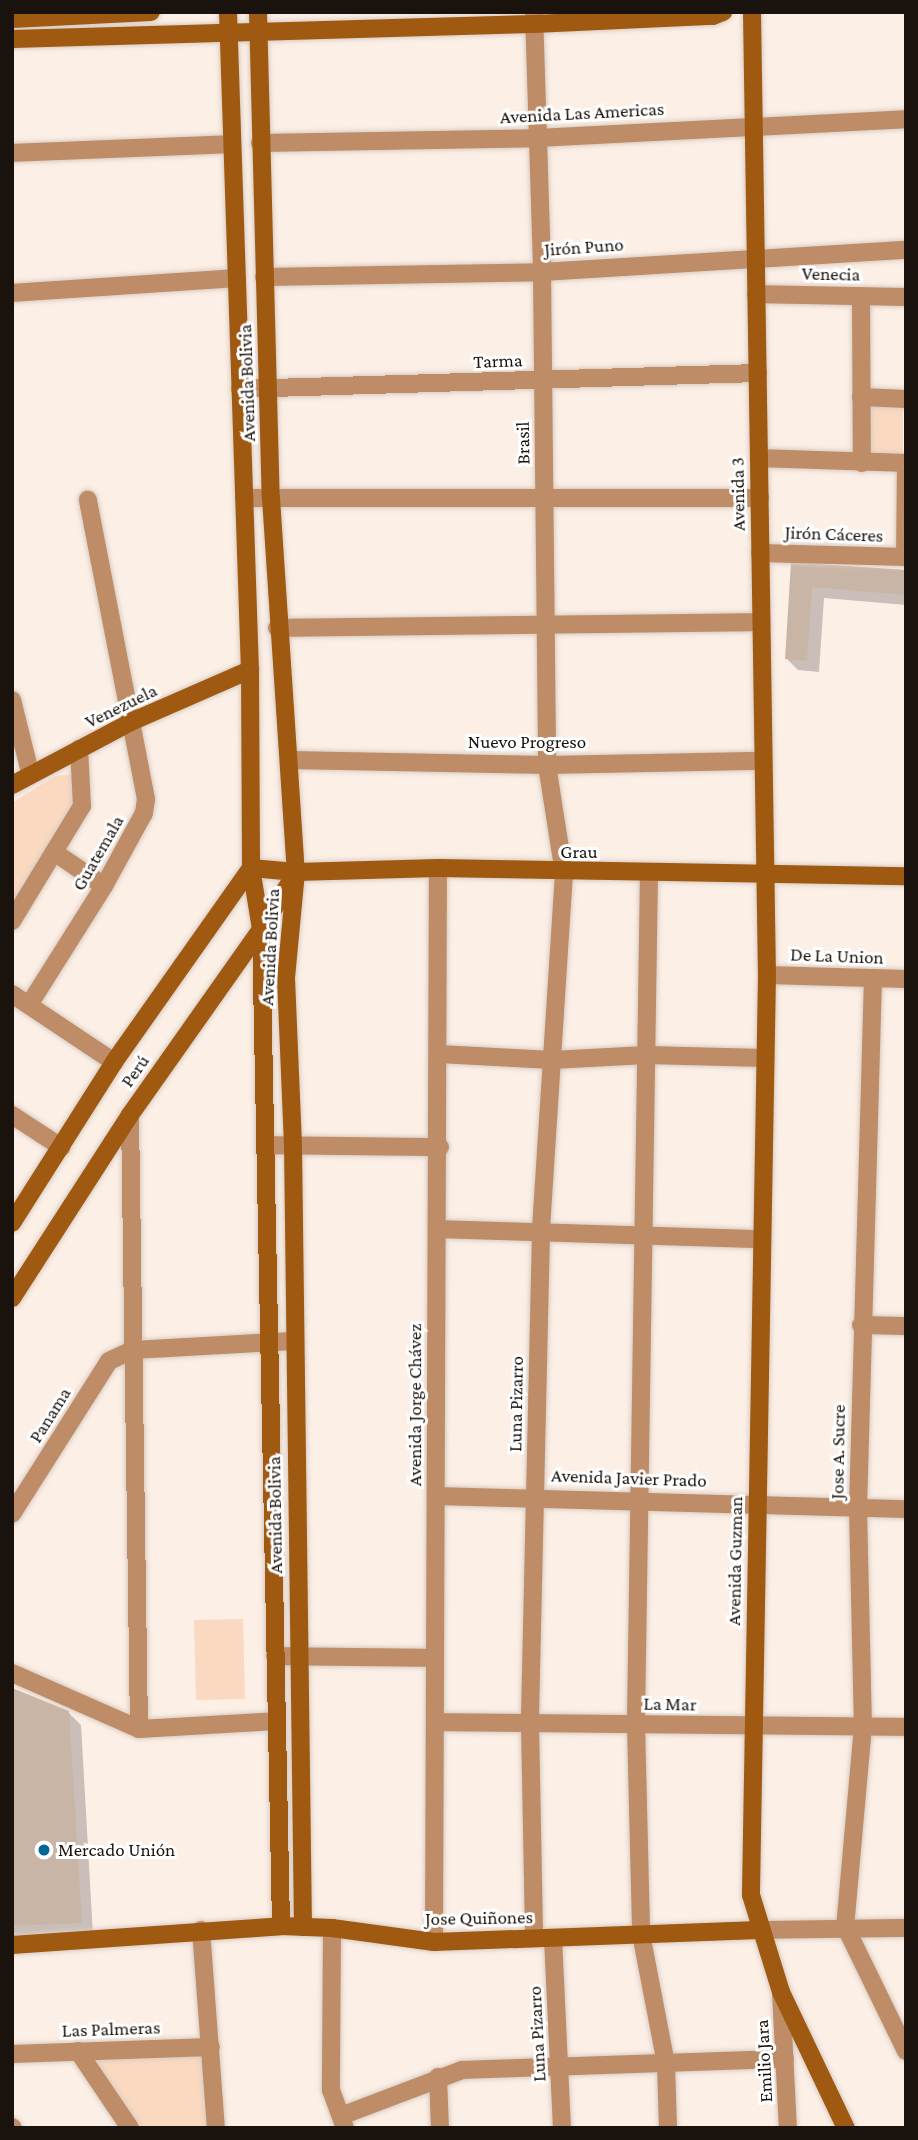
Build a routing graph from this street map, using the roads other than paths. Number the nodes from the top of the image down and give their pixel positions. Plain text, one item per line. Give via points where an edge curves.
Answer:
1 (151, 12) edge
2 (228, 12) edge
3 (723, 12) edge
4 (752, 12) edge
5 (534, 18) edge
6 (12, 19) edge
7 (259, 21) edge
8 (229, 31) junction
9 (12, 39) edge
10 (906, 119) edge
11 (754, 125) junction
12 (537, 138) junction
13 (232, 144) junction
14 (260, 144) junction
15 (12, 153) edge
16 (906, 250) edge
17 (756, 256) junction
18 (542, 272) junction
19 (264, 277) junction
20 (237, 278) junction
21 (12, 293) edge
22 (756, 294) junction
23 (861, 296) junction
24 (906, 297) edge
25 (758, 373) junction
26 (543, 380) junction
27 (240, 389) junction
28 (268, 389) junction
29 (861, 397) junction
30 (906, 399) edge
31 (759, 458) junction
32 (862, 463) junction
33 (544, 497) junction
34 (244, 498) junction
35 (271, 498) junction
36 (760, 498) junction
37 (88, 500) dead end
38 (760, 553) junction
39 (905, 557) edge
40 (761, 622) junction
41 (545, 625) junction
42 (277, 628) junction
43 (250, 670) junction
44 (12, 700) edge
45 (131, 722) junction
46 (79, 749) junction
47 (289, 760) junction
48 (764, 761) junction
49 (547, 765) junction
50 (30, 772) junction
51 (12, 785) edge
52 (54, 852) junction
53 (251, 868) junction
54 (438, 868) junction
55 (765, 871) junction
56 (296, 872) junction
57 (564, 873) junction
58 (649, 873) junction
59 (906, 876) edge
60 (104, 886) junction
61 (12, 921) edge
62 (261, 929) junction
63 (767, 975) junction
64 (873, 978) junction
65 (906, 979) edge
66 (12, 994) edge
67 (29, 1005) junction
68 (439, 1054) junction
69 (646, 1055) junction
70 (765, 1058) junction
71 (552, 1060) junction
72 (114, 1062) junction
73 (12, 1115) edge
74 (130, 1115) junction
75 (266, 1145) junction
76 (293, 1145) junction
77 (61, 1146) junction
78 (440, 1147) junction
79 (12, 1223) edge
80 (437, 1229) junction
81 (541, 1232) junction
82 (644, 1236) junction
83 (761, 1240) junction
84 (12, 1298) edge
85 (861, 1325) junction
86 (906, 1326) edge
87 (293, 1341) junction
88 (268, 1342) junction
89 (133, 1350) junction
90 (436, 1496) junction
91 (535, 1496) junction
92 (639, 1499) junction
93 (757, 1502) junction
94 (858, 1508) junction
95 (906, 1509) edge
96 (12, 1514) edge
97 (275, 1656) junction
98 (298, 1656) junction
99 (435, 1658) junction
100 (12, 1673) edge
101 (276, 1721) junction
102 (435, 1722) junction
103 (530, 1724) junction
104 (636, 1724) junction
105 (753, 1726) junction
106 (863, 1726) junction
107 (906, 1727) edge
108 (139, 1728) junction
109 (281, 1926) junction
110 (845, 1926) junction
111 (303, 1927) junction
112 (332, 1928) junction
113 (906, 1928) edge
114 (201, 1930) junction
115 (759, 1930) junction
116 (641, 1934) junction
117 (534, 1937) junction
118 (553, 1938) junction
119 (434, 1942) junction
120 (12, 1945) edge
121 (781, 1992) junction
122 (211, 2047) junction
123 (78, 2051) junction
124 (906, 2051) edge
125 (12, 2054) edge
126 (785, 2059) junction
127 (559, 2064) junction
128 (666, 2064) junction
129 (438, 2077) junction
130 (343, 2122) edge
131 (130, 2128) edge
132 (216, 2128) edge
133 (440, 2128) edge
134 (562, 2128) edge
135 (668, 2128) edge
136 (788, 2128) edge
137 (846, 2128) edge

1 - 6 street
2 - 8 street, Avenida Bolivia
3 - 5 street via 713,16
4 - 11 street, Avenida 3
5 - 7 street
5 - 12 street, Brasil
7 - 8 street
7 - 14 street, Avenida Bolivia
8 - 9 street
8 - 13 street, Avenida Bolivia
10 - 11 street, Avenida Las Americas
11 - 12 street, Avenida Las Americas
11 - 17 street, Avenida 3
12 - 14 street, Avenida Las Americas
12 - 18 street, Brasil
13 - 15 street
13 - 20 street, Avenida Bolivia
14 - 19 street, Avenida Bolivia
16 - 17 street, Jirón Puno
17 - 18 street, Jirón Puno
17 - 22 street, Avenida 3
18 - 19 street, Jirón Puno
18 - 26 street, Brasil
19 - 28 street, Avenida Bolivia
20 - 21 street
20 - 27 street, Avenida Bolivia
22 - 23 street, Venecia
22 - 25 street, Avenida 3
23 - 24 street, Venecia
23 - 29 street
25 - 26 street, Tarma
25 - 31 street, Avenida 3
26 - 28 street, Tarma
26 - 33 street, Brasil
27 - 28 street, Tarma
27 - 34 street, Avenida Bolivia
28 - 35 street, Avenida Bolivia
29 - 30 street
29 - 32 street
31 - 32 street
31 - 36 street, Avenida 3
32 - 39 street via 906,463
33 - 35 street
33 - 36 street
33 - 41 street, Brasil
34 - 35 street
34 - 43 street, Avenida Bolivia
35 - 42 street, Avenida Bolivia
36 - 38 street, Avenida 3
37 - 45 street, Guatemala
38 - 39 street, Jirón Cáceres
38 - 40 street, Avenida 3
40 - 41 street
40 - 48 street, Avenida 3
41 - 42 street
41 - 49 street, Brasil
42 - 47 street, Avenida Bolivia
43 - 45 street, Venezuela
43 - 53 street, Avenida Bolivia
44 - 50 street
45 - 46 street, Venezuela
45 - 60 street, Guatemala via 144,813
46 - 50 street, Venezuela
46 - 52 street via 83,800
47 - 49 street, Nuevo Progreso
47 - 56 street, Avenida Bolivia
48 - 49 street, Nuevo Progreso
48 - 55 street, Avenida 3
49 - 57 street, Brasil
50 - 51 street, Venezuela
52 - 60 street
52 - 61 street
53 - 56 street, Grau
53 - 62 street, Avenida Bolivia
53 - 72 street, Perú
54 - 56 street, Grau
54 - 57 street, Grau
54 - 68 street, Avenida Jorge Chávez
55 - 58 street, Grau
55 - 59 street, Grau
55 - 63 street, Avenida 3
56 - 62 street, Perú
56 - 76 street, Avenida Bolivia via 286,978
57 - 58 street, Grau
57 - 71 street, Luna Pizarro
58 - 69 street
60 - 67 street, Guatemala
62 - 74 street, Perú
62 - 75 street, Avenida Bolivia
63 - 64 street, De La Union
63 - 70 street, Avenida Guzman
64 - 65 street, De La Union
64 - 85 street, Jose A. Sucre
66 - 67 street
67 - 72 street
68 - 71 street
68 - 78 street, Avenida Jorge Chávez
69 - 70 street
69 - 71 street
69 - 82 street
70 - 83 street, Avenida Guzman
71 - 81 street, Luna Pizarro
72 - 77 street, Perú
73 - 77 street
74 - 84 street, Perú
74 - 89 street
75 - 76 street
75 - 88 street, Avenida Bolivia
76 - 78 street
76 - 87 street, Avenida Bolivia
77 - 79 street, Perú
78 - 80 street, Avenida Jorge Chávez
80 - 81 street
80 - 90 street, Avenida Jorge Chávez
81 - 82 street
81 - 91 street, Luna Pizarro
82 - 83 street
82 - 92 street
83 - 93 street, Avenida Guzman
85 - 86 street
85 - 94 street, Jose A. Sucre
87 - 88 street
87 - 98 street, Avenida Bolivia
88 - 89 street
88 - 97 street, Avenida Bolivia
89 - 96 street, Panama via 109,1361
89 - 108 street
90 - 91 street, Avenida Javier Prado
90 - 99 street, Avenida Jorge Chávez
91 - 92 street, Avenida Javier Prado
91 - 103 street, Luna Pizarro
92 - 93 street, Avenida Javier Prado
92 - 104 street
93 - 94 street, Avenida Javier Prado
93 - 105 street, Avenida Guzman
94 - 95 street, Avenida Javier Prado
94 - 106 street, Jose A. Sucre
97 - 98 street
97 - 101 street, Avenida Bolivia
98 - 99 street
98 - 111 street, Avenida Bolivia
99 - 102 street, Avenida Jorge Chávez
100 - 108 street
101 - 108 street
101 - 109 street, Avenida Bolivia
102 - 103 street, La Mar
102 - 119 street, Avenida Jorge Chávez
103 - 104 street, La Mar
103 - 117 street, Luna Pizarro
104 - 105 street, La Mar
104 - 116 street
105 - 106 street, La Mar
105 - 115 street, Avenida Guzman via 751,1895
106 - 107 street, La Mar
106 - 110 street, Jose A. Sucre
109 - 111 street, Jose Quiñones
109 - 114 street, Jose Quiñones
110 - 113 street, Jose Quiñones
110 - 115 street, Jose Quiñones
110 - 124 street
111 - 112 street, Jose Quiñones
112 - 119 street, Jose Quiñones
112 - 130 street via 331,2090
114 - 120 street, Jose Quiñones
114 - 122 street
115 - 116 street, Jose Quiñones
115 - 121 street, Avenida Guzman
116 - 118 street, Jose Quiñones
116 - 128 street
117 - 118 street, Jose Quiñones
117 - 119 street, Jose Quiñones
118 - 127 street, Luna Pizarro
121 - 126 street, Emilio Jara
121 - 137 street, Avenida Guzman
122 - 123 street, Las Palmeras
122 - 132 street
123 - 125 street, Las Palmeras
123 - 131 street
126 - 128 street
126 - 136 street, Emilio Jara
127 - 128 street
127 - 129 street via 462,2070
127 - 134 street, Luna Pizarro
128 - 135 street
129 - 130 street
129 - 133 street

